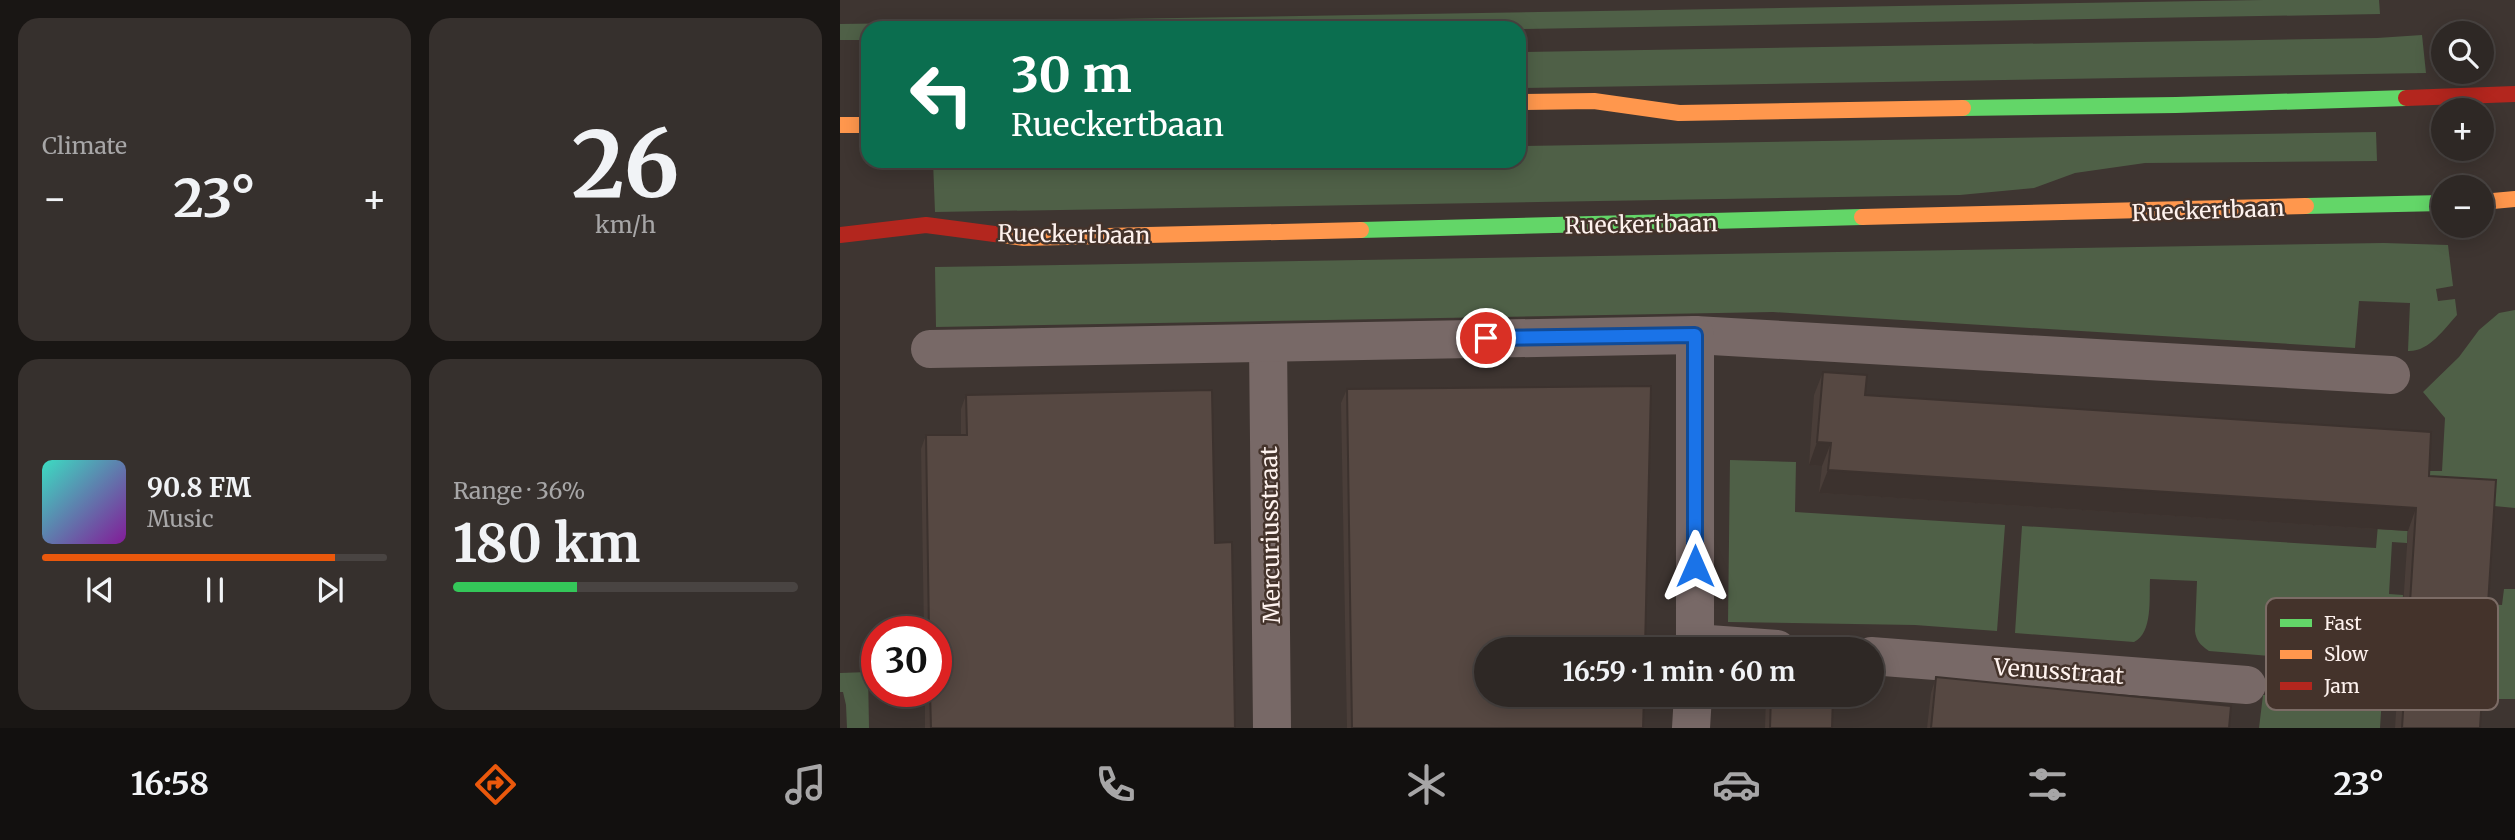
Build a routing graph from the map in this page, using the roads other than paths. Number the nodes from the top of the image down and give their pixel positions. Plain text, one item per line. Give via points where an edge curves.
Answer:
1 (2515, 94) edge
2 (1526, 102) edge
3 (840, 125) edge
4 (861, 125) edge
5 (2515, 199) edge
6 (2494, 201) edge
7 (2431, 203) edge
8 (840, 235) edge
9 (1695, 335) junction
10 (1268, 343) junction
11 (930, 349) dead end
12 (2391, 375) dead end
13 (1695, 637) edge
14 (1884, 657) edge
15 (2247, 685) dead end
16 (1692, 707) edge
17 (1272, 728) edge
18 (1691, 728) edge

1 - 2 main road via 1679,113 1594,101
3 - 4 main road
5 - 6 main road
7 - 8 main road, Rueckertbaan via 1024,238 926,225
9 - 10 street
9 - 12 street
9 - 13 street
10 - 11 street
10 - 17 street, Mercuriusstraat
14 - 15 street, Venusstraat
16 - 18 street

